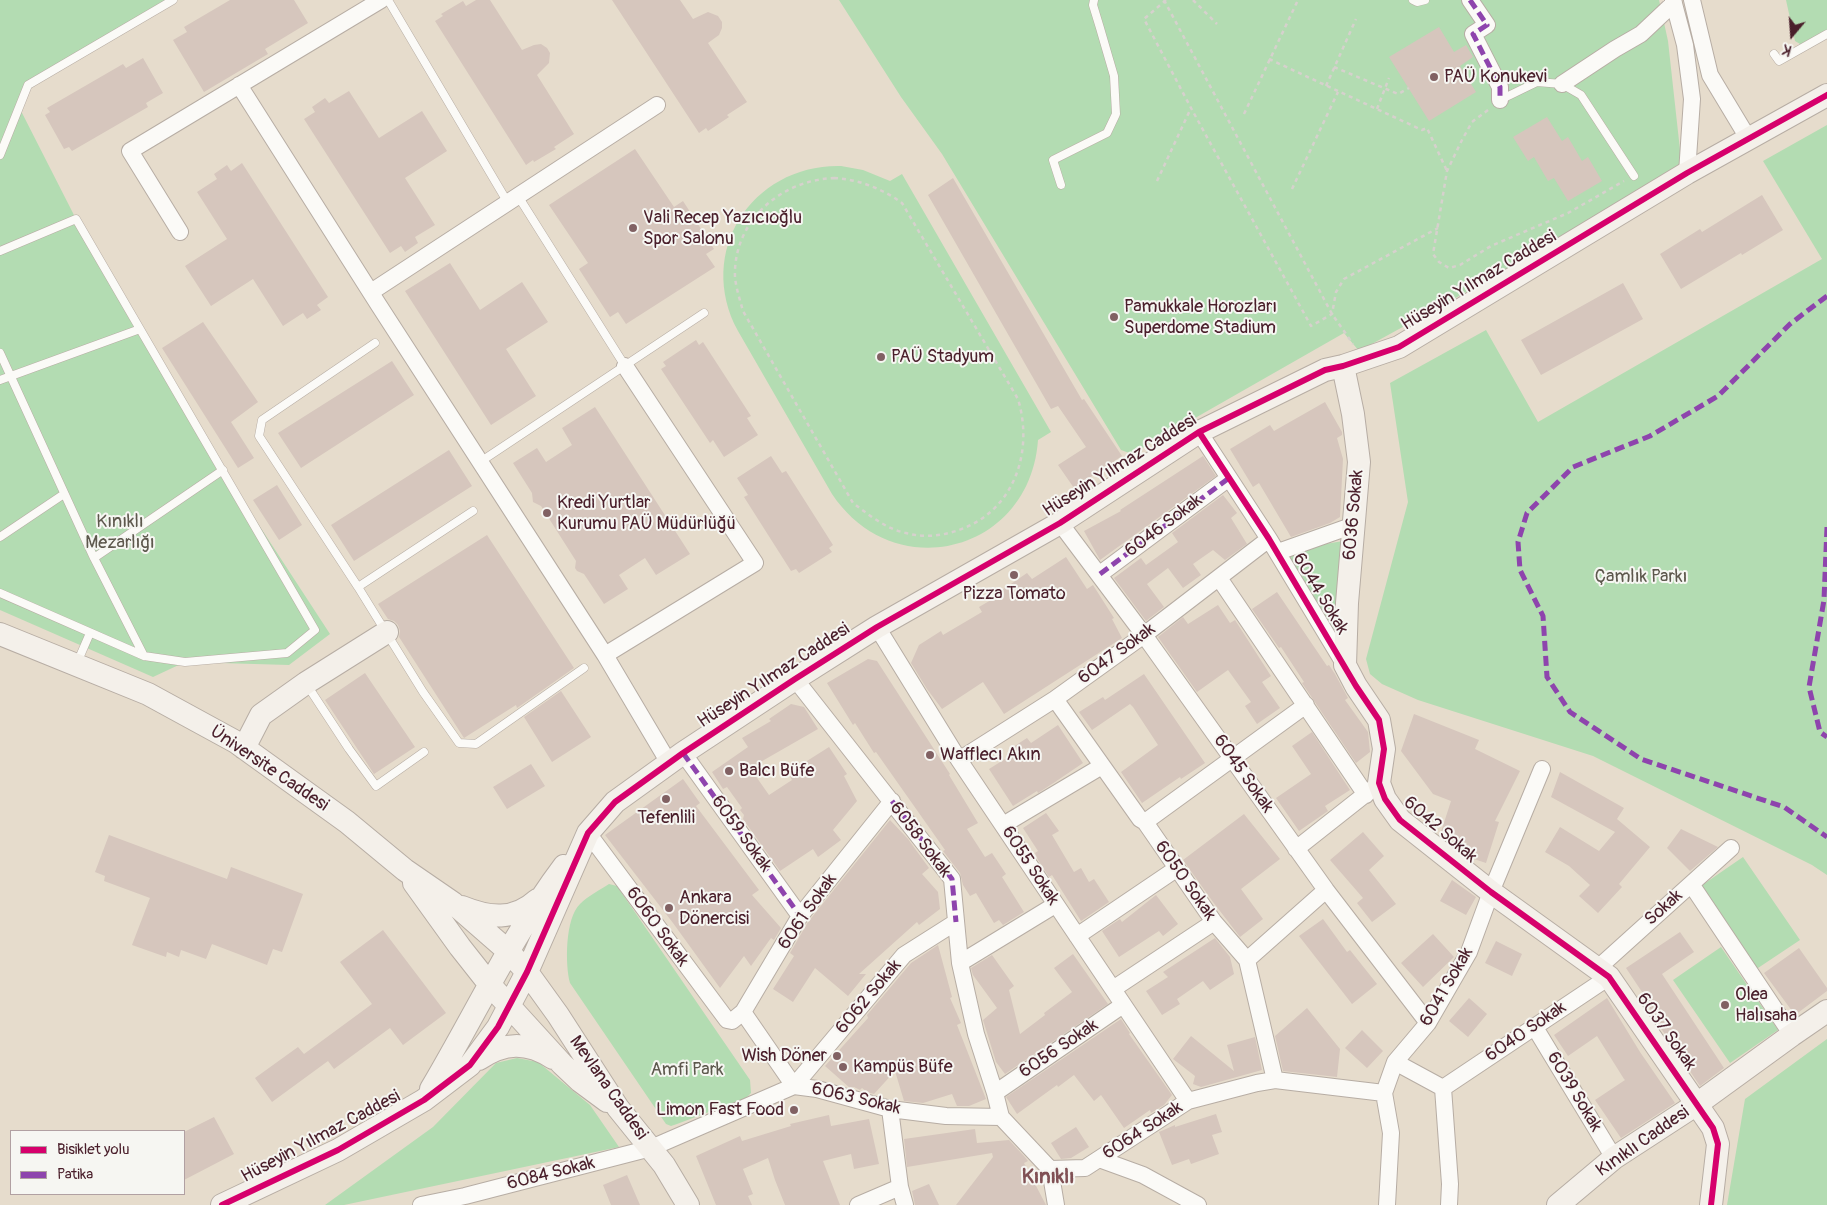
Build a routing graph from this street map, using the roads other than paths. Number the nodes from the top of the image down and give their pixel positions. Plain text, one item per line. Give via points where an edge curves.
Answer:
1 (173, 0) edge
2 (381, 0) edge
3 (388, 0) edge
4 (1094, 0) edge
5 (1413, 0) edge
6 (1425, 0) edge
7 (1470, 0) edge
8 (1692, 0) edge
9 (1674, 2) edge
10 (1827, 34) edge
11 (1774, 54) dead end
12 (1562, 84) junction
13 (239, 85) junction
14 (1827, 94) edge
15 (1500, 100) joint
16 (657, 105) dead end
17 (1748, 138) junction
18 (0, 156) edge
19 (1687, 173) junction
20 (1634, 176) road end
21 (1061, 185) dead end
22 (513, 199) junction
23 (180, 232) dead end
24 (0, 251) edge
25 (371, 292) junction
26 (704, 313) dead end
27 (140, 329) junction
28 (375, 343) dead end
29 (0, 353) edge
30 (1350, 363) junction
31 (625, 366) junction
32 (11, 376) junction
33 (0, 380) edge
34 (1200, 432) junction
35 (480, 462) junction
36 (223, 470) junction
37 (1229, 478) junction
38 (64, 494) junction
39 (473, 511) dead end
40 (1060, 523) junction
41 (1354, 526) junction
42 (0, 537) edge
43 (1274, 546) junction
44 (94, 558) junction
45 (1100, 574) junction
46 (1219, 578) junction
47 (358, 586) junction
48 (0, 594) edge
49 (877, 628) junction
50 (387, 632) junction
51 (90, 633) junction
52 (0, 634) edge
53 (1144, 635) junction
54 (605, 655) junction
55 (144, 656) junction
56 (76, 665) junction
57 (1345, 666) junction
58 (584, 668) dead end
59 (795, 679) junction
60 (306, 683) junction
61 (1055, 699) junction
62 (1306, 705) junction
63 (244, 748) junction
64 (424, 752) dead end
65 (676, 758) junction
66 (959, 760) junction
67 (1233, 760) junction
68 (1102, 766) junction
69 (1542, 769) dead end
70 (1372, 789) junction
71 (892, 801) junction
72 (1145, 822) junction
73 (1003, 826) junction
74 (588, 833) junction
75 (1731, 848) dead end
76 (1296, 849) junction
77 (1176, 869) junction
78 (405, 870) junction
79 (1691, 884) junction
80 (1326, 890) junction
81 (1492, 892) junction
82 (541, 896) junction
83 (453, 903) junction
84 (1055, 905) junction
85 (800, 916) junction
86 (956, 922) junction
87 (1214, 922) junction
88 (1077, 936) junction
89 (460, 947) junction
90 (508, 951) junction
91 (1247, 960) junction
92 (960, 963) junction
93 (527, 972) junction
94 (1603, 973) junction
95 (490, 985) junction
96 (1112, 989) junction
97 (509, 1005) junction
98 (1123, 1005) junction
99 (1827, 1011) edge
100 (743, 1012) junction
101 (1428, 1023) junction
102 (1534, 1026) junction
103 (1792, 1035) junction
104 (461, 1039) junction
105 (1395, 1062) junction
106 (562, 1064) junction
107 (470, 1065) junction
108 (1275, 1080) junction
109 (1727, 1082) junction
110 (794, 1086) junction
111 (1443, 1088) junction
112 (995, 1093) junction
113 (1384, 1093) junction
114 (424, 1100) junction
115 (1188, 1101) junction
116 (1697, 1104) junction
117 (618, 1108) junction
118 (890, 1109) junction
119 (1001, 1117) junction
120 (1672, 1121) junction
121 (1714, 1130) junction
122 (651, 1148) junction
123 (1614, 1158) junction
124 (1099, 1159) junction
125 (1050, 1169) junction
126 (900, 1187) junction
127 (467, 1200) edge
128 (222, 1205) edge
129 (421, 1205) edge
130 (688, 1205) edge
131 (858, 1205) edge
132 (905, 1205) edge
133 (1056, 1205) edge
134 (1198, 1205) edge
135 (1387, 1205) edge
136 (1449, 1205) edge
137 (1558, 1205) edge
138 (1711, 1205) edge

1 - 18 lane via 28,85
2 - 13 street
3 - 22 lane
4 - 21 lane via 1114,76 1116,114 1107,133 1054,160
5 - 6 lane
7 - 15 street via 1486,25 1473,34 1500,87
8 - 17 street via 1710,75
9 - 12 street via 1641,34
9 - 19 street via 1685,45 1692,98
10 - 11 lane via 1779,62
12 - 15 lane via 1537,82
12 - 20 lane via 1581,95
13 - 23 street via 130,150
13 - 25 street, 6059 Sokak
14 - 17 street, Hüseyin Yılmaz Caddesi
16 - 22 street
17 - 19 street, Hüseyin Yılmaz Caddesi
19 - 30 street, Hüseyin Yılmaz Caddesi via 1399,347
22 - 25 street
22 - 31 lane
24 - 27 lane via 76,219
25 - 35 street, 6059 Sokak
26 - 31 lane
27 - 32 lane
27 - 36 lane
28 - 47 lane via 262,420 259,436
29 - 32 lane
30 - 34 street, Hüseyin Yılmaz Caddesi via 1325,370
30 - 41 street, 6036 Sokak via 1359,462
31 - 35 lane
31 - 54 street via 755,562
32 - 33 lane
32 - 38 lane
34 - 37 street, 6044 Sokak
34 - 40 street, Hüseyin Yılmaz Caddesi
35 - 54 street, 6059 Sokak
36 - 44 lane
36 - 55 lane via 316,630 287,653 185,662
37 - 43 street, 6044 Sokak
37 - 45 street, 6046 Sokak
38 - 42 lane
38 - 44 lane
39 - 47 lane
40 - 45 street, 6045 Sokak
40 - 49 street, Hüseyin Yılmaz Caddesi
41 - 43 street, 6047 Sokak
41 - 57 street, 6036 Sokak via 1347,595
43 - 46 street, 6047 Sokak
43 - 57 street, 6044 Sokak
44 - 55 lane
45 - 53 street, 6045 Sokak
46 - 53 street, 6047 Sokak
46 - 62 street, 6042 Sokak
47 - 50 lane
48 - 51 lane
49 - 59 street, Hüseyin Yılmaz Caddesi
49 - 66 street, 6055 Sokak
50 - 58 lane via 459,743 476,744
50 - 60 street
51 - 55 lane
51 - 56 lane
52 - 56 street, Üniversite Caddesi
53 - 61 street, 6047 Sokak
53 - 67 street, 6045 Sokak
54 - 65 street, 6059 Sokak
56 - 63 street, Üniversite Caddesi via 148,694
57 - 70 street, 6044 Sokak via 1379,720 1384,749
59 - 65 street, Hüseyin Yılmaz Caddesi
59 - 71 street, 6058 Sokak
60 - 63 street via 261,716
60 - 64 lane via 376,786
61 - 66 street, 6047 Sokak
61 - 68 street, 6050 Sokak
62 - 67 street
62 - 70 street, 6042 Sokak
63 - 78 street, Üniversite Caddesi via 347,822
65 - 74 street, Hüseyin Yılmaz Caddesi via 615,802
65 - 85 street, 6059 Sokak
66 - 73 street, 6055 Sokak
67 - 72 street
67 - 76 street, 6045 Sokak
68 - 72 street, 6050 Sokak
68 - 73 street
69 - 81 street, 6041 Sokak
70 - 76 street
70 - 81 street, 6042 Sokak via 1400,820
71 - 85 street, 6061 Sokak
71 - 86 street, 6058 Sokak via 952,879
72 - 77 street, 6050 Sokak
73 - 84 street, 6055 Sokak
74 - 82 street
74 - 93 street, Hüseyin Yılmaz Caddesi
74 - 100 street, 6060 Sokak via 727,1020 732,1021
75 - 79 street, Sokak
76 - 80 street, 6045 Sokak
77 - 87 street, 6050 Sokak
77 - 88 street
78 - 83 street, Üniversite Caddesi
78 - 89 street
79 - 94 street, Sokak
79 - 103 street
80 - 91 street
80 - 101 street, 6045 Sokak
81 - 94 street, 6042 Sokak
81 - 101 street, 6041 Sokak via 1469,952
82 - 83 street via 524,910 505,916
82 - 90 street
83 - 90 street, Üniversite Caddesi
84 - 88 street, 6055 Sokak
84 - 92 street
85 - 100 street, 6061 Sokak
86 - 92 street, 6058 Sokak
86 - 110 street, 6062 Sokak via 904,955
87 - 91 street, 6050 Sokak
87 - 96 street
88 - 96 street, 6055 Sokak
89 - 95 street
89 - 104 street via 473,996
90 - 93 street, Mevlana Caddesi
90 - 95 street
91 - 108 street, 6050 Sokak
92 - 112 street, 6058 Sokak via 976,1034
93 - 97 street, Hüseyin Yılmaz Caddesi
93 - 117 street, Mevlana Caddesi
94 - 102 street, 6040 Sokak
94 - 116 street, 6037 Sokak
95 - 97 street
95 - 104 street
96 - 98 street, 6055 Sokak
97 - 106 street
97 - 107 street, Hüseyin Yılmaz Caddesi via 490,1039
98 - 112 street, 6056 Sokak
98 - 115 street, 6055 Sokak
99 - 103 street, Kınıklı Caddesi
100 - 110 street
101 - 105 street, 6041 Sokak
102 - 111 street, 6040 Sokak
102 - 123 street, 6039 Sokak
103 - 109 street, Kınıklı Caddesi
104 - 114 street
105 - 111 street
105 - 113 street, 6041 Sokak
106 - 107 street via 539,1051 514,1045 492,1050
106 - 117 street
107 - 114 street, Hüseyin Yılmaz Caddesi
108 - 113 street, 6064 Sokak
108 - 115 street, 6064 Sokak
109 - 116 street, Kınıklı Caddesi
109 - 121 street via 1718,1104
110 - 118 street, 6063 Sokak
110 - 122 street, 6063 Sokak
111 - 136 street
112 - 119 street, 6058 Sokak
113 - 135 street, 6041 Sokak via 1391,1133
114 - 128 street, Hüseyin Yılmaz Caddesi via 338,1150
115 - 124 street, 6064 Sokak
116 - 120 street, Kınıklı Caddesi
116 - 121 street, 6037 Sokak
117 - 122 street, Mevlana Caddesi
118 - 119 street, 6063 Sokak via 946,1116
118 - 126 street
119 - 125 street
120 - 121 street via 1690,1122
120 - 123 street, Kınıklı Caddesi
121 - 138 street via 1718,1144
122 - 127 street, 6084 Sokak
122 - 130 street, Mevlana Caddesi
123 - 137 street, Kınıklı Caddesi
124 - 125 street, 6064 Sokak via 1086,1168
124 - 134 street via 1143,1175
125 - 133 street
126 - 131 street
126 - 132 street
127 - 129 street, 6084 Sokak

